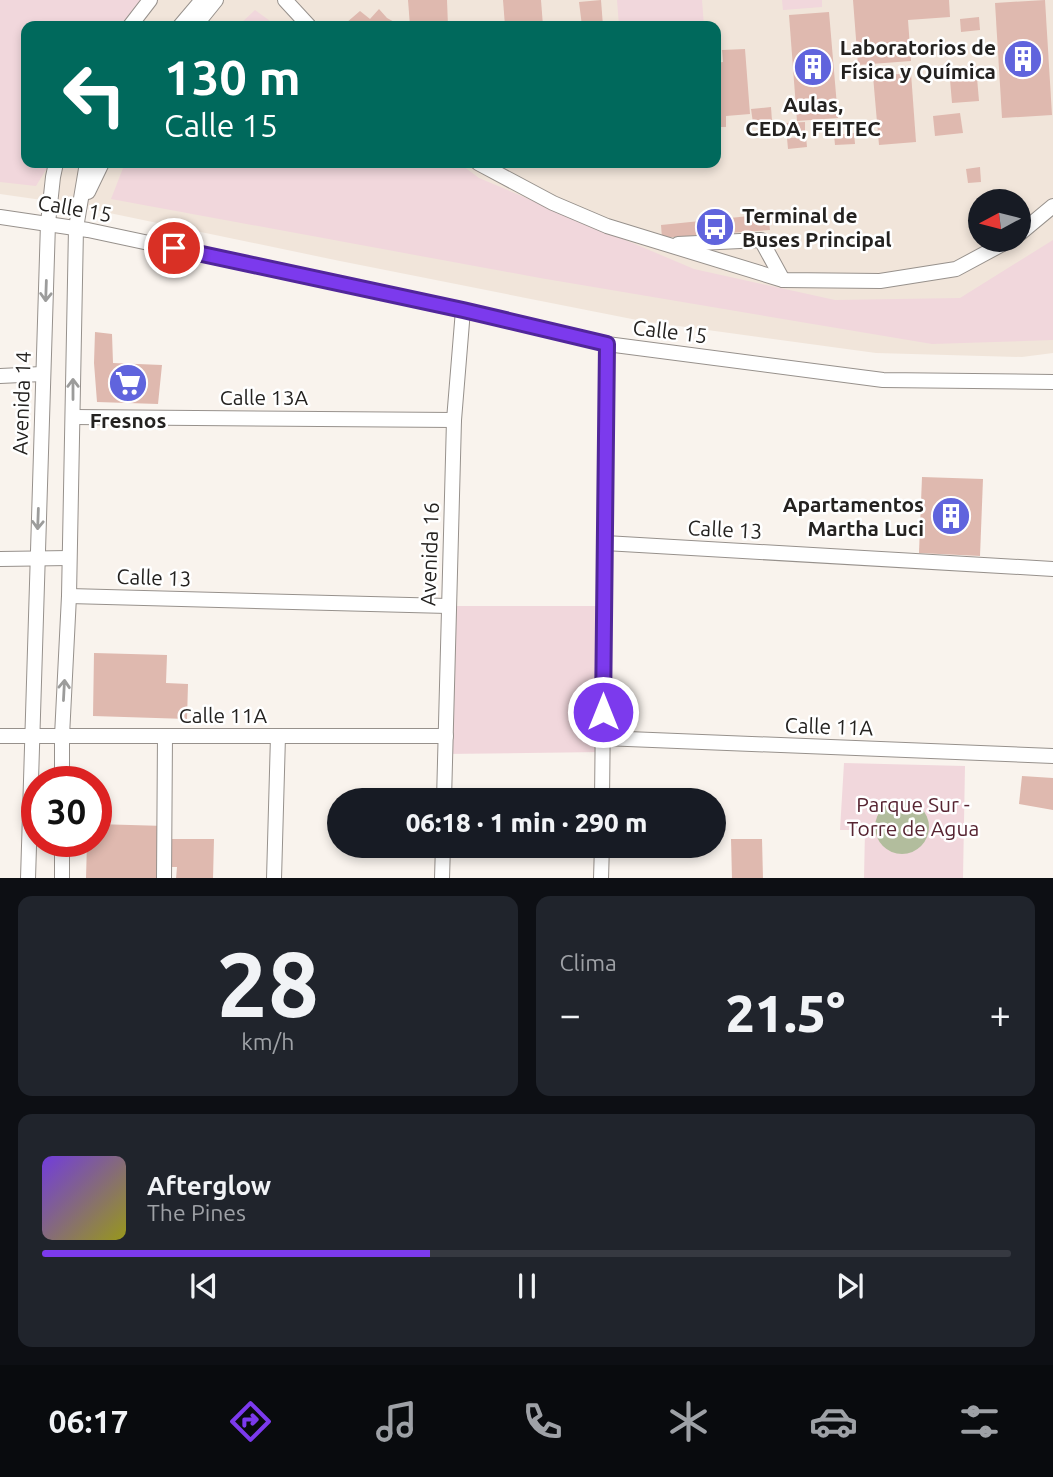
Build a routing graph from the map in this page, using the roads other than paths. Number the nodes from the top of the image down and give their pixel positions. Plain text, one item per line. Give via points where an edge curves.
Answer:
1 (150, 0) edge
2 (202, 0) edge
3 (216, 0) edge
4 (285, 0) edge
5 (134, 21) edge
6 (184, 21) edge
7 (199, 21) edge
8 (304, 21) edge
9 (55, 168) edge
10 (86, 168) edge
11 (100, 168) edge
12 (487, 168) edge
13 (81, 205) junction
14 (1053, 206) edge
15 (0, 217) edge
16 (48, 223) junction
17 (1031, 224) edge
18 (76, 228) junction
19 (666, 245) junction
20 (989, 252) edge
21 (783, 280) junction
22 (463, 310) junction
23 (607, 344) junction
24 (43, 374) junction
25 (0, 376) edge
26 (1053, 382) edge
27 (74, 417) junction
28 (454, 420) junction
29 (605, 543) junction
30 (37, 558) junction
31 (69, 558) junction
32 (0, 559) edge
33 (1053, 569) edge
34 (69, 596) junction
35 (448, 606) junction
36 (0, 736) edge
37 (32, 736) junction
38 (62, 736) junction
39 (165, 736) junction
40 (278, 736) junction
41 (446, 736) junction
42 (603, 738) junction
43 (1053, 756) edge
44 (62, 766) edge
45 (444, 788) edge
46 (602, 788) edge
47 (62, 857) edge
48 (443, 858) edge
49 (602, 858) edge
50 (28, 878) edge
51 (62, 878) edge
52 (164, 878) edge
53 (274, 878) edge
54 (442, 878) edge
55 (601, 878) edge

1 - 5 street
2 - 6 street
3 - 7 street
4 - 8 street
9 - 16 street, Avenida 14
10 - 13 street
11 - 13 street
12 - 19 street via 553,203
13 - 18 street
14 - 17 street
15 - 16 street, Calle 15
16 - 18 street, Calle 15
16 -> 24 street, Avenida 14
18 - 22 street, Calle 15
27 -> 18 street
19 - 21 street
19 - 21 street via 761,240
20 - 21 street via 957,270 880,281
22 - 23 street, Calle 15
22 - 28 street, Avenida 16
23 - 26 street, Calle 15 via 883,380
23 - 29 street
24 - 25 street
24 -> 30 street, Avenida 14
27 - 28 street, Calle 13A
27 - 31 street
28 - 35 street, Avenida 16
29 - 33 street, Calle 13
29 - 42 street
30 - 31 street
30 - 32 street
30 - 37 street, Avenida 14
31 - 34 street
34 - 35 street, Calle 13
38 -> 34 street
35 - 41 street, Avenida 16
36 - 37 street, Calle 11A
37 - 38 street, Calle 11A
37 - 50 street, Avenida 14
38 - 39 street, Calle 11A
38 - 44 street
39 - 40 street, Calle 11A
39 - 52 street
40 - 41 street, Calle 11A
40 - 53 street
41 - 45 street, Avenida 16
42 - 43 street, Calle 11A
42 - 46 street
47 - 51 street
48 - 54 street
49 - 55 street

